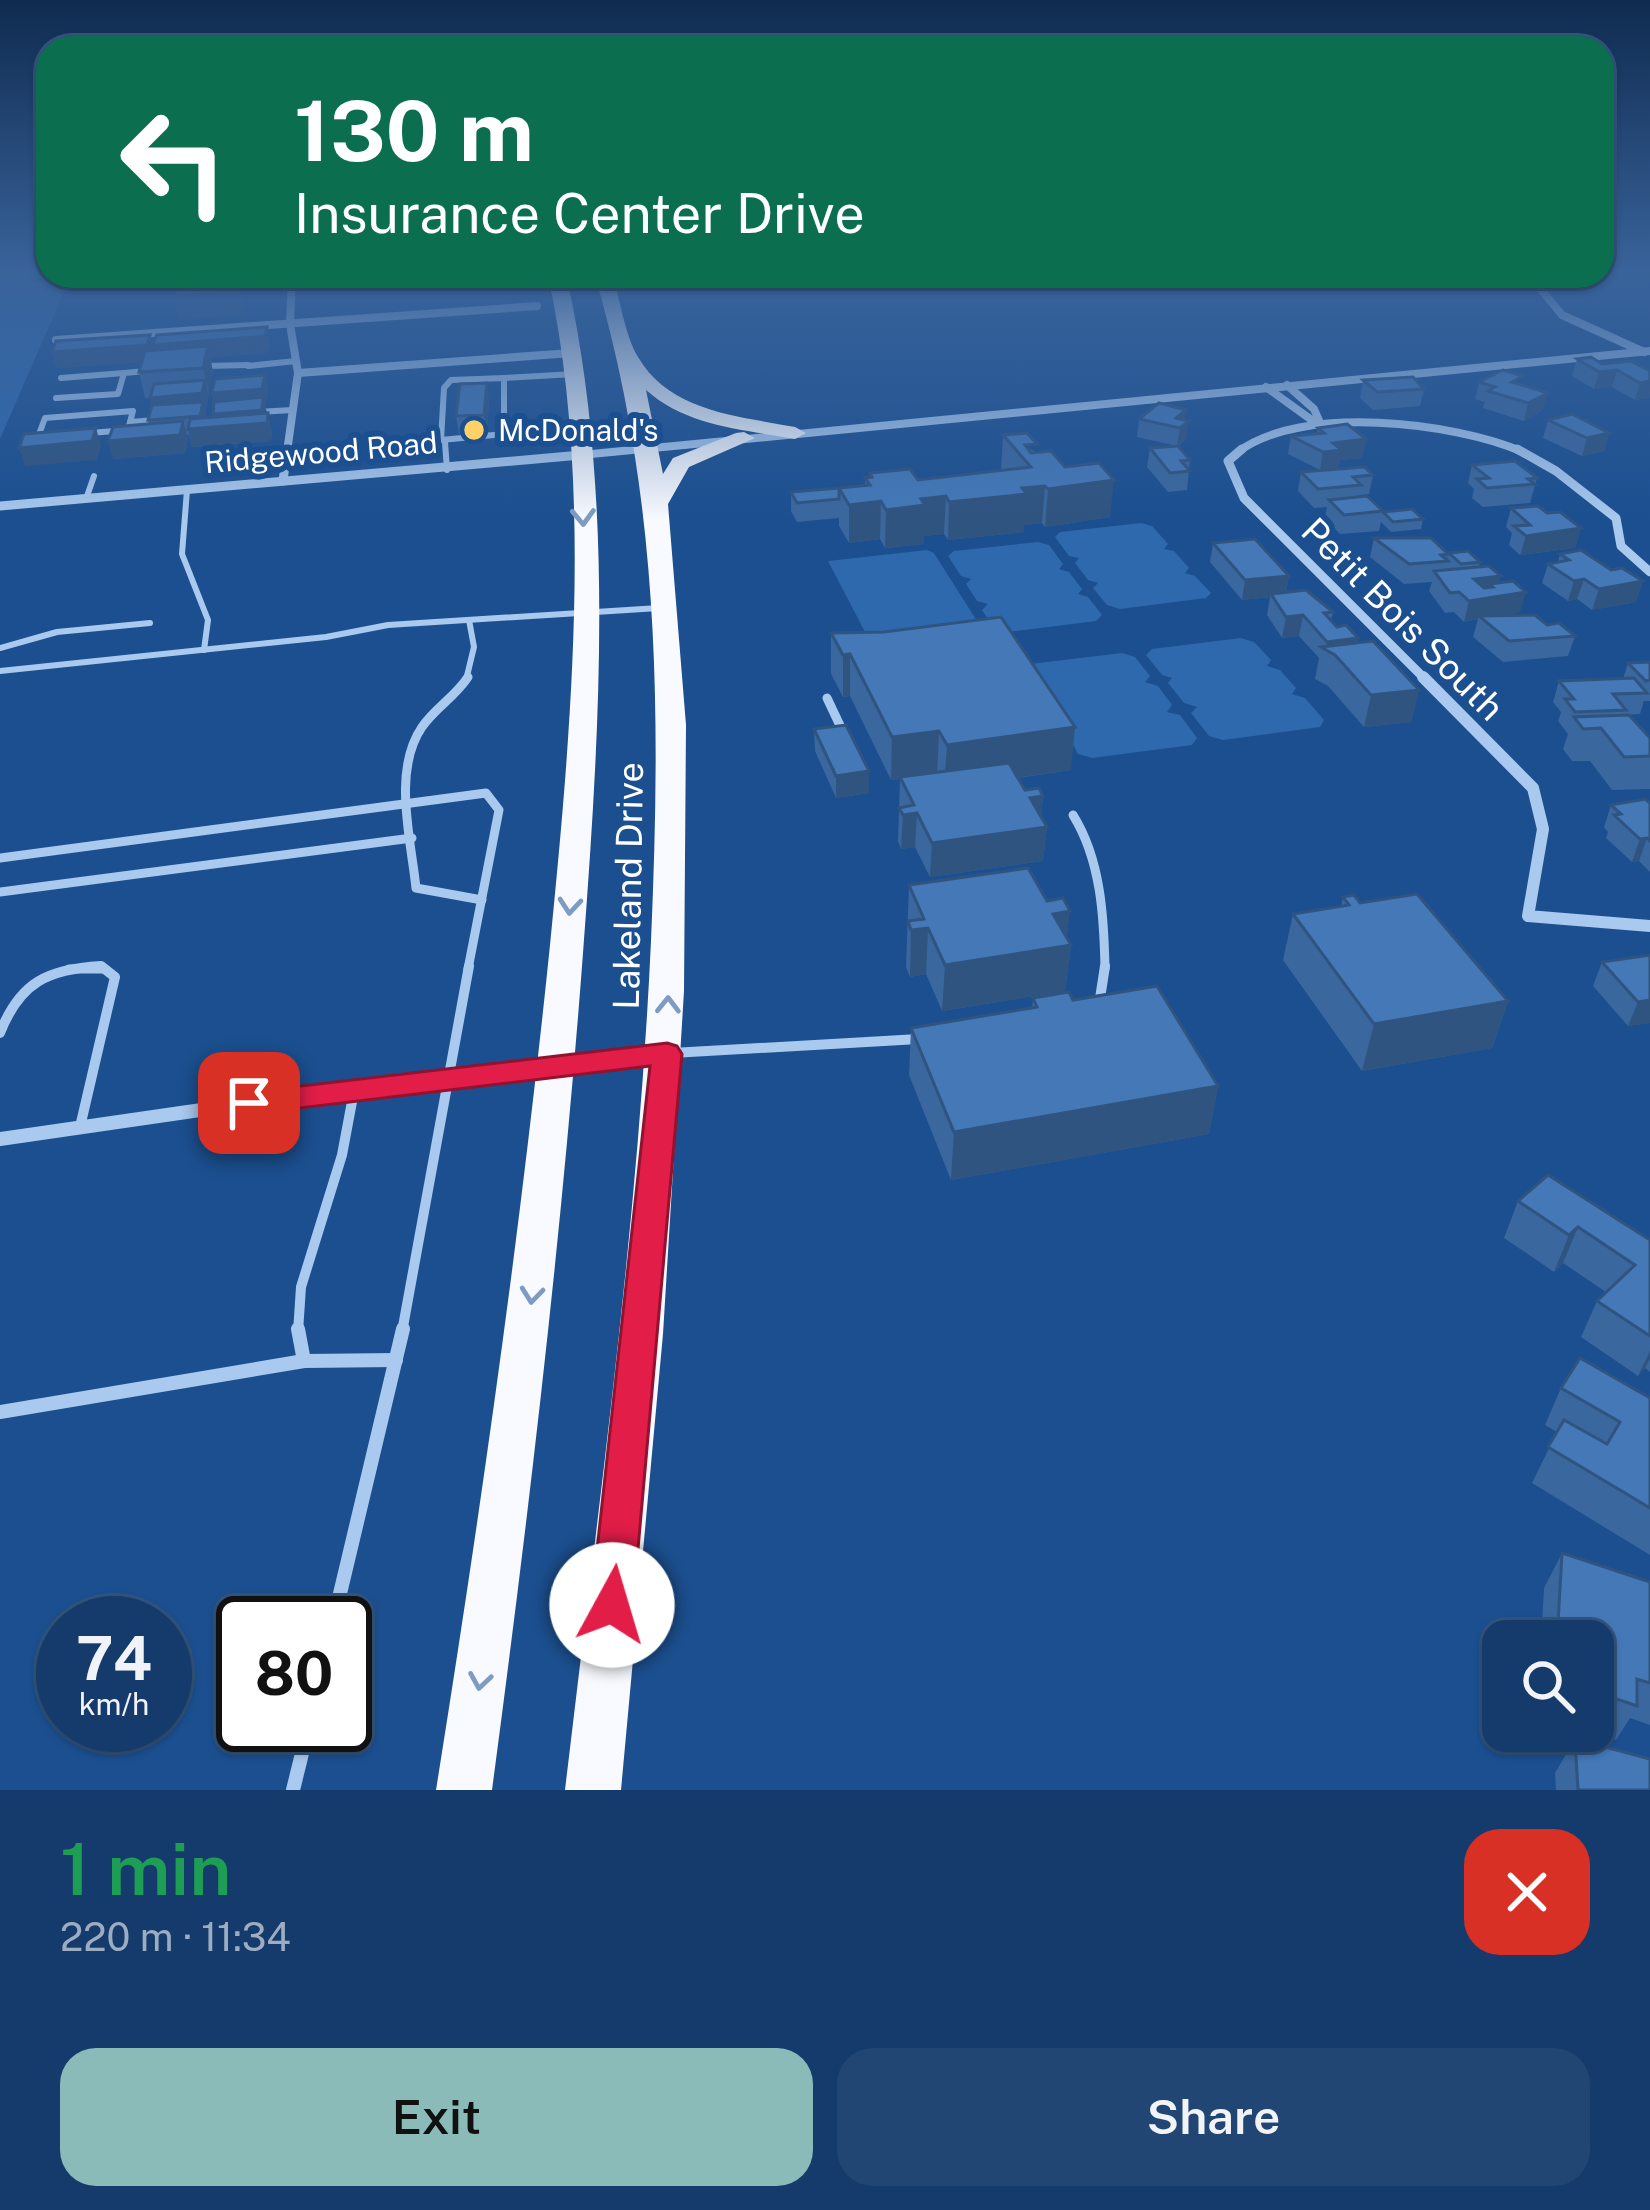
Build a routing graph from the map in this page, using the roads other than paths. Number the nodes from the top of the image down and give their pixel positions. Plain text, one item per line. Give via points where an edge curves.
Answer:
1 (295, 354) edge
2 (570, 354) edge
3 (626, 354) edge
4 (627, 354) edge
5 (1620, 354) edge
6 (296, 361) junction
7 (450, 362) junction
8 (573, 363) junction
9 (248, 365) junction
10 (187, 368) edge
11 (166, 369) edge
12 (124, 373) junction
13 (298, 374) junction
14 (61, 378) dead end
15 (247, 378) edge
16 (504, 378) junction
17 (451, 380) junction
18 (1287, 385) junction
19 (1266, 387) junction
20 (56, 398) dead end
21 (293, 410) junction
22 (247, 413) edge
23 (176, 418) edge
24 (130, 422) junction
25 (1322, 427) junction
26 (795, 433) junction
27 (82, 434) edge
28 (60, 435) edge
29 (744, 438) junction
30 (446, 442) junction
31 (647, 447) junction
32 (580, 454) junction
33 (447, 470) junction
34 (94, 476) dead end
35 (283, 481) junction
36 (187, 490) junction
37 (86, 499) junction
38 (658, 501) junction
39 (0, 506) edge
40 (1650, 572) edge
41 (670, 607) junction
42 (587, 613) junction
43 (469, 620) junction
44 (150, 623) dead end
45 (0, 648) edge
46 (204, 650) junction
47 (0, 671) edge
48 (827, 698) dead end
49 (854, 755) edge
50 (409, 801) junction
51 (1073, 814) dead end
52 (412, 838) junction
53 (0, 858) edge
54 (0, 892) edge
55 (482, 900) junction
56 (1650, 926) edge
57 (1078, 1015) edge
58 (0, 1033) edge
59 (928, 1037) edge
60 (667, 1054) junction
61 (557, 1070) junction
62 (446, 1082) junction
63 (353, 1091) junction
64 (80, 1127) junction
65 (0, 1139) edge
66 (396, 1360) junction
67 (304, 1361) junction
68 (0, 1412) edge
69 (339, 1596) edge
70 (302, 1752) edge
71 (293, 1790) edge
72 (464, 1790) edge
73 (593, 1790) edge

1 - 6 street
2 - 8 highway, Lakeland Drive
3 - 31 highway, Lakeland Drive
4 - 26 highway via 667,403
5 - 18 street, Ridgewood Road
6 - 9 lane
6 - 13 street
7 - 8 street
7 - 13 street
7 - 17 lane
8 - 16 lane
8 - 32 highway, Lakeland Drive
9 - 10 lane
9 - 15 lane
11 - 12 lane
12 - 14 lane
12 - 20 lane via 118,394
13 - 21 street
16 - 17 lane
16 - 30 lane via 504,434
17 - 30 lane via 444,388
18 - 19 street, Ridgewood Road
18 - 25 street
19 - 25 street
19 - 26 street, Ridgewood Road
21 - 22 lane
21 - 35 street
23 - 24 lane
24 - 27 lane via 128,430
24 - 28 lane via 133,411 45,418 38,437
25 - 40 street via 1450,431 1514,448 1616,518 1621,546
25 - 56 street, Petit Bois South via 1278,431 1228,461 1244,498 1533,788 1543,829 1528,916
26 - 29 street, Ridgewood Road
29 - 31 street, Ridgewood Road
29 - 38 highway via 681,463
30 - 33 lane
31 - 32 street, Ridgewood Road
31 - 38 highway, Lakeland Drive
32 - 33 street, Ridgewood Road
32 -> 42 highway, Lakeland Drive
33 - 35 street, Ridgewood Road
34 - 37 lane
35 - 36 street, Ridgewood Road
36 - 37 street, Ridgewood Road
36 - 46 lane via 182,554 208,620
37 - 39 street, Ridgewood Road
38 - 41 highway, Lakeland Drive
41 - 42 lane
60 -> 41 highway, Lakeland Drive
42 - 43 lane
42 -> 61 highway, Lakeland Drive
43 - 46 lane
43 - 50 lane via 475,654 464,688 412,747
44 - 45 lane via 57,632
46 - 47 lane
48 - 49 lane
50 - 52 lane
50 - 53 lane
50 - 55 lane via 486,793 500,810
51 - 57 lane via 1088,841 1106,991 1098,1008
52 - 54 lane
52 - 55 lane via 416,888
55 - 62 lane
58 - 64 lane via 16,992 38,975 101,966 115,977
59 - 60 lane
60 - 61 street
60 - 73 highway, Lakeland Drive
61 - 62 street
61 -> 72 highway, Lakeland Drive via 512,1477
62 - 63 street
62 - 66 lane
63 - 64 street
63 - 67 lane via 343,1154 309,1255 296,1343
64 - 65 street
66 - 67 lane
66 - 69 lane
67 - 68 lane
70 - 71 lane

